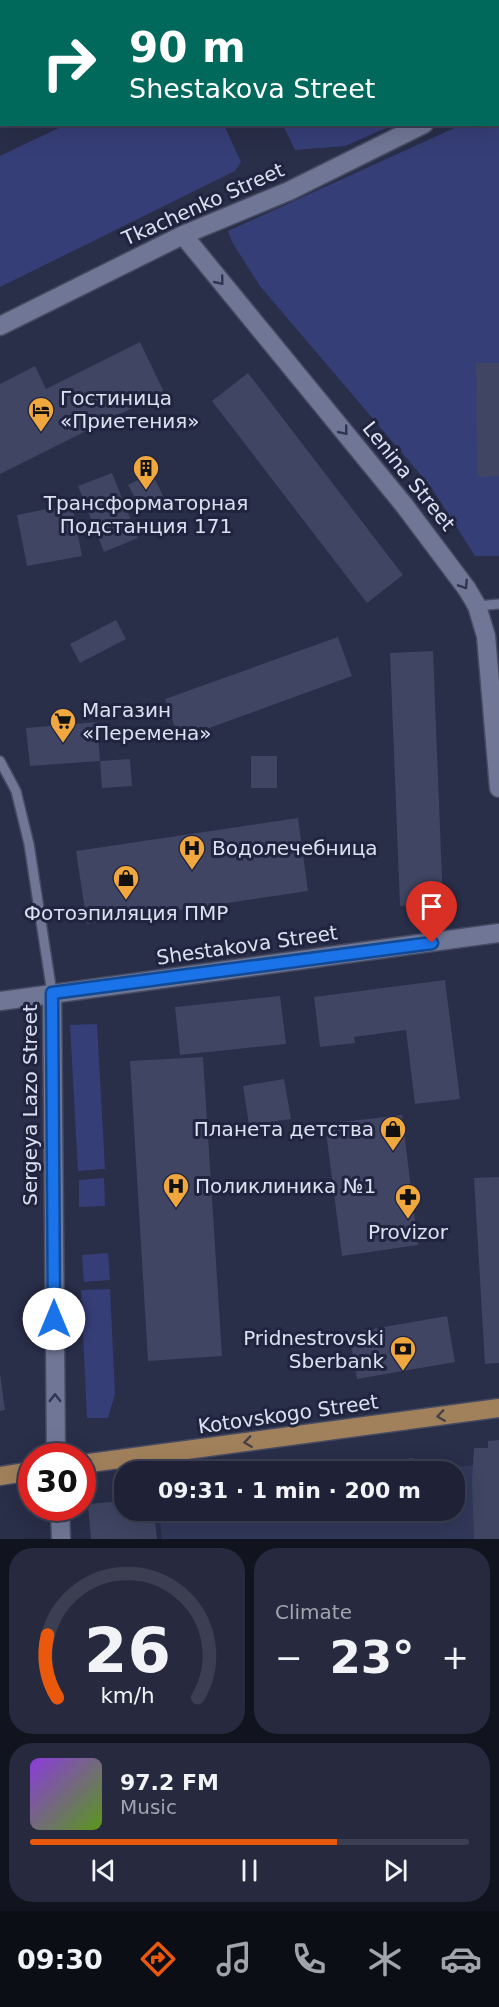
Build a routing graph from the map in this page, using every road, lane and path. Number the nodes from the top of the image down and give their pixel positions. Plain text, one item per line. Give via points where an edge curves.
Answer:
1 (420, 126) edge
2 (183, 235) junction
3 (0, 326) edge
4 (499, 604) edge
5 (477, 606) junction
6 (0, 761) edge
7 (499, 788) edge
8 (499, 933) edge
9 (52, 993) junction
10 (0, 1001) edge
11 (499, 1408) edge
12 (56, 1443) edge
13 (96, 1462) edge
14 (18, 1474) edge
15 (0, 1476) edge
16 (60, 1521) edge
17 (61, 1539) edge

1 - 2 street, Tkachenko Street via 288,191
2 - 3 street, Tkachenko Street
2 -> 5 street, Lenina Street via 404,505
4 - 5 lane
5 - 7 street, Lenina Street via 486,636
6 - 9 lane, Sergeya Lazo Street via 16,791 29,844
8 - 9 street, Shestakova Street
9 - 10 street, Shestakova Street
12 -> 9 street, Sergeya Lazo Street
11 -> 13 main road, Kotovskogo Street
14 - 15 main road
16 - 17 street

